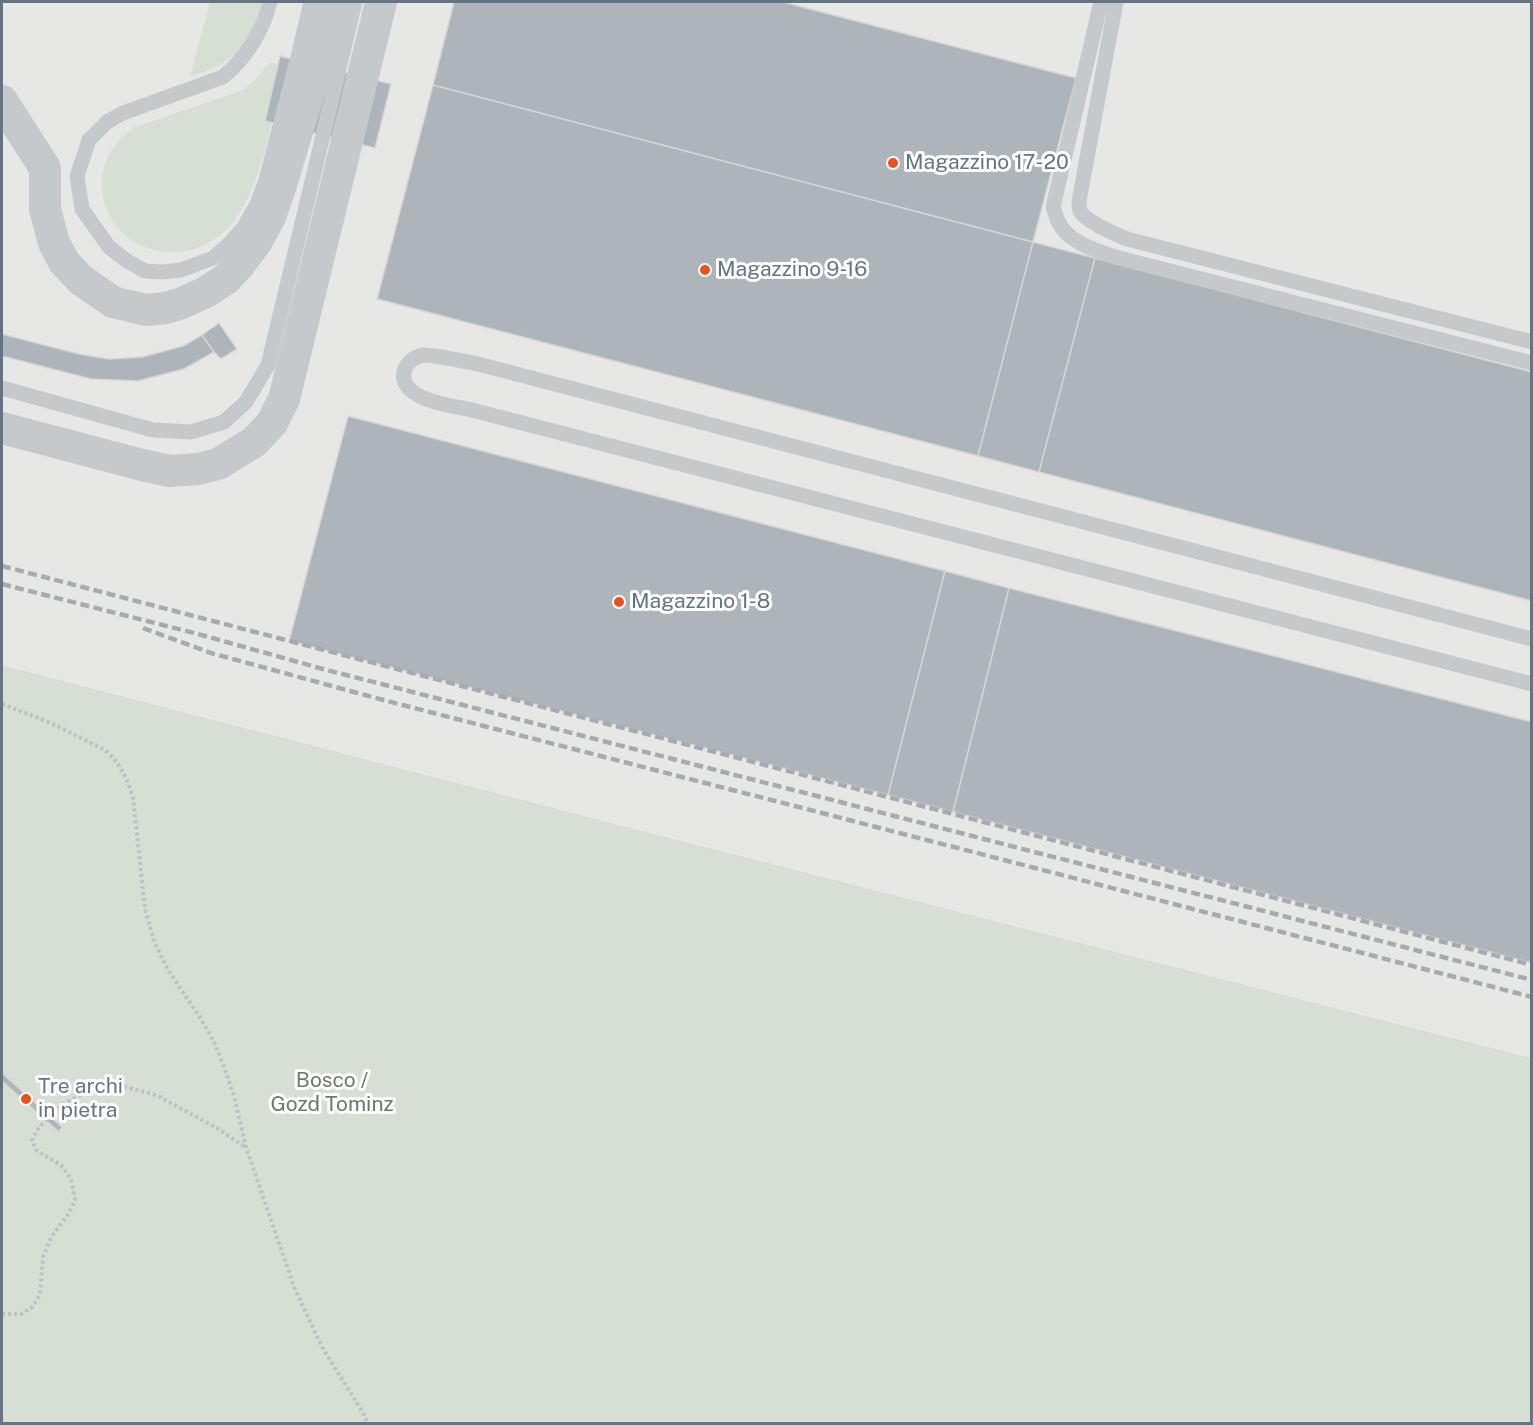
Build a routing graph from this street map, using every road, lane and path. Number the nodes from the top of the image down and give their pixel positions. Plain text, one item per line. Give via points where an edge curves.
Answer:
1 (270, 2) edge
2 (311, 2) edge
3 (333, 2) edge
4 (355, 2) edge
5 (381, 2) edge
6 (1101, 2) edge
7 (1116, 2) edge
8 (2, 100) edge
9 (1532, 342) edge
10 (1532, 363) edge
11 (2, 388) edge
12 (2, 428) edge
13 (1532, 639) edge
14 (1532, 684) edge
15 (2, 704) edge
16 (246, 1147) junction
17 (2, 1314) edge
18 (368, 1424) edge

1 - 2 lane via 246,53 223,77 123,113 88,140 77,176 82,208 108,247 127,261 146,270 181,270 213,258 244,227 266,180
3 - 8 street via 281,185 257,241 226,279 165,308 146,310 113,302 81,280 64,262 54,243 45,209 45,168
4 - 11 lane via 268,365 246,402 224,422 191,432 153,430
5 - 12 street via 284,399 272,423 254,442 218,464 170,471
6 - 10 lane via 1053,207 1070,237 1115,257
7 - 9 lane via 1078,201 1080,212 1127,239
13 - 14 lane via 478,364 423,355 410,361 404,371 407,388 438,404
15 - 16 path via 105,750 126,778 133,797 145,909 154,941 214,1042 234,1096
16 - 17 path via 156,1095 122,1086 95,1087 65,1103 39,1127 33,1140 36,1150 61,1165 71,1179 75,1200 43,1257 40,1294 32,1307 21,1314
16 - 18 path via 294,1287 322,1347

